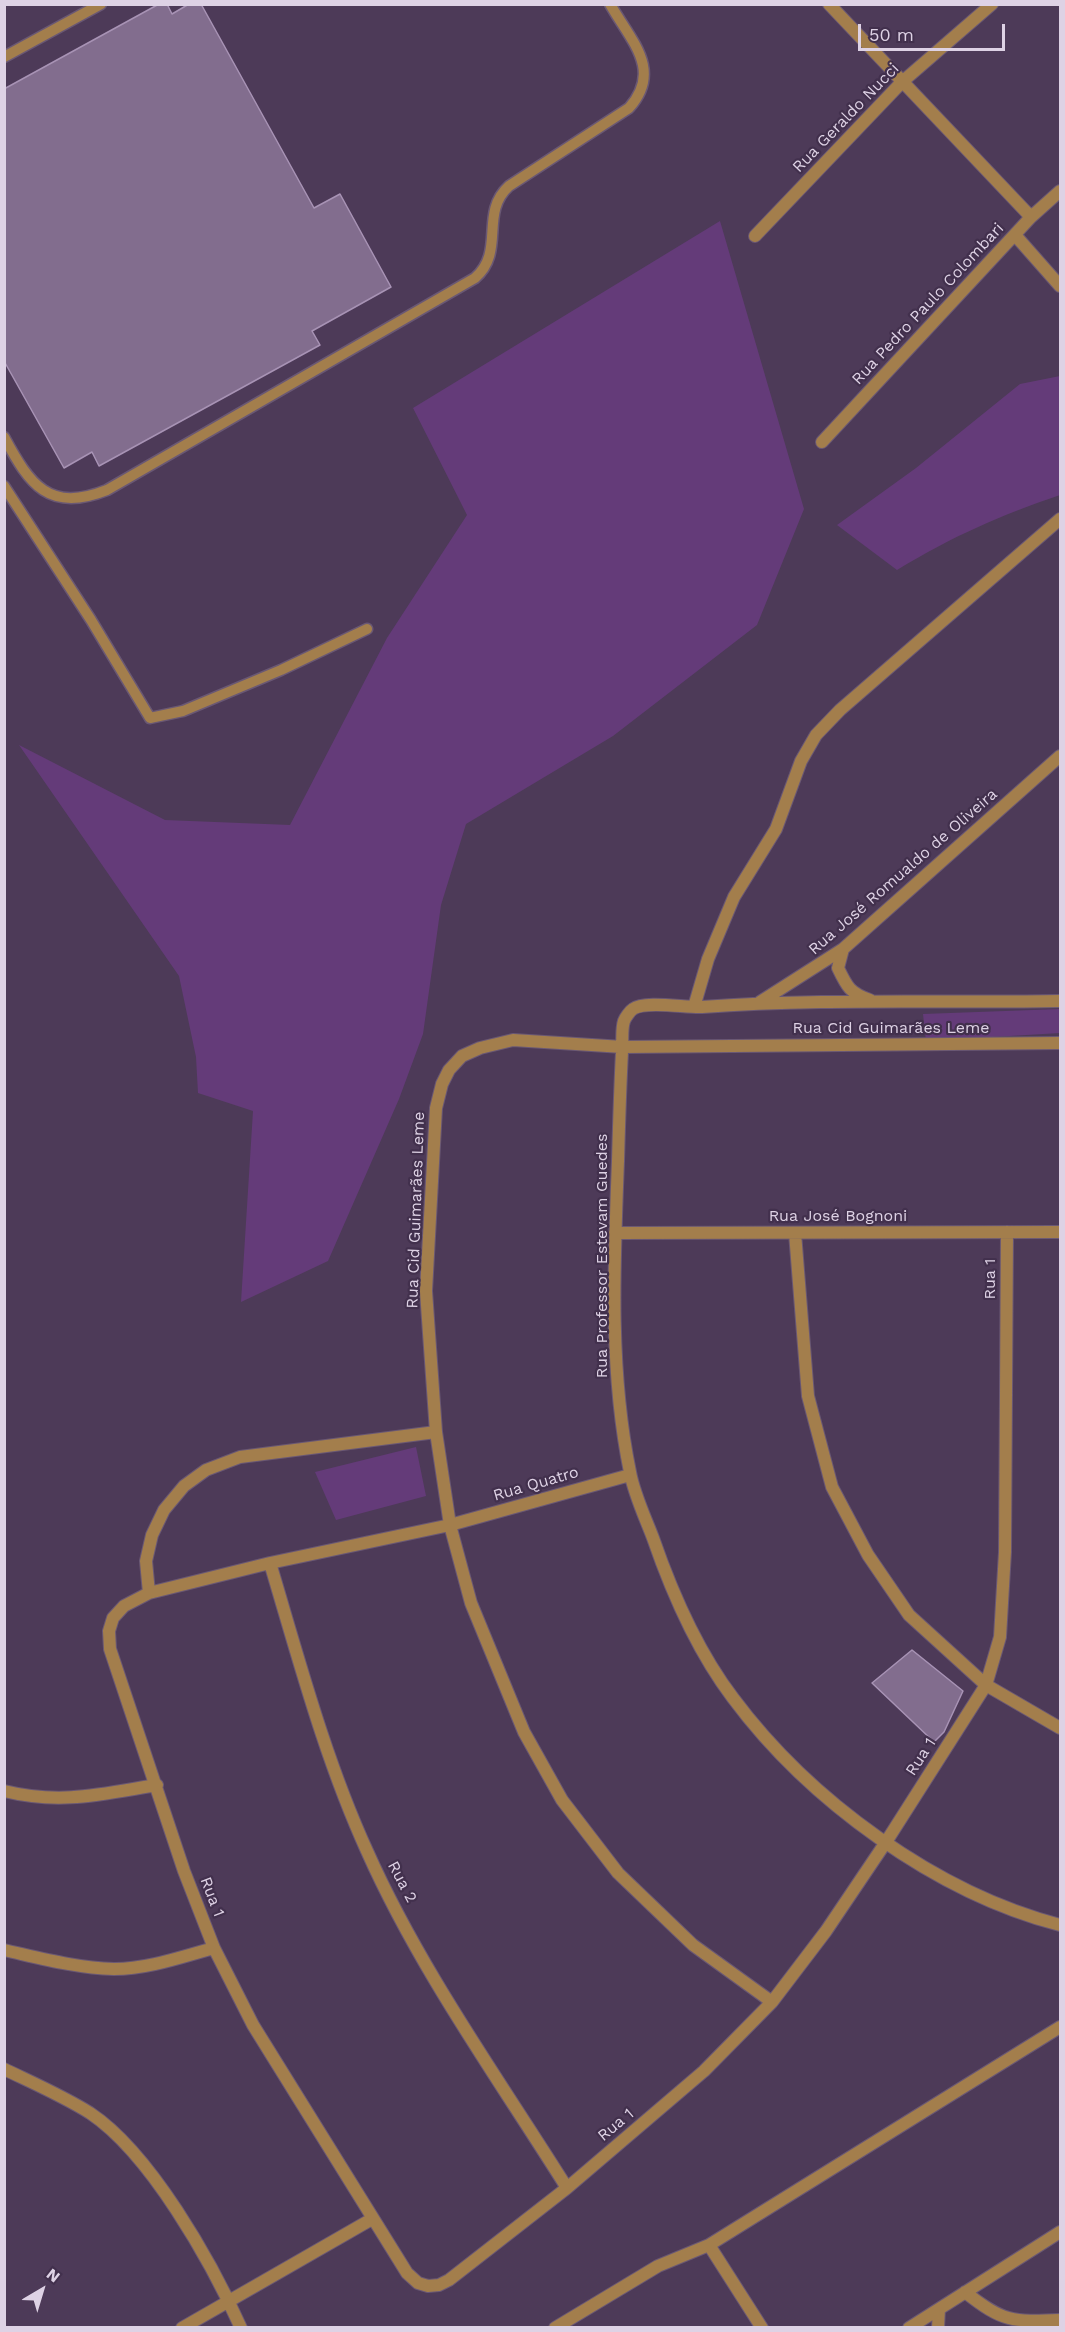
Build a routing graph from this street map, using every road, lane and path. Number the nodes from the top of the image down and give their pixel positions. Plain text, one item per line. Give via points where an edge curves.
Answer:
1 (100, 4) edge
2 (610, 4) edge
3 (830, 4) edge
4 (992, 4) edge
5 (4, 57) edge
6 (902, 82) junction
7 (1060, 191) edge
8 (1031, 217) junction
9 (1015, 235) junction
10 (755, 236) dead end
11 (1060, 286) edge
12 (4, 437) edge
13 (822, 442) dead end
14 (4, 486) edge
15 (1060, 519) edge
16 (367, 629) dead end
17 (1060, 756) edge
18 (843, 949) junction
19 (1060, 1001) edge
20 (759, 1003) junction
21 (879, 1003) junction
22 (641, 1005) joint
23 (694, 1007) junction
24 (1060, 1043) edge
25 (622, 1047) junction
26 (1007, 1232) junction
27 (1060, 1232) edge
28 (615, 1233) junction
29 (795, 1233) junction
30 (436, 1432) junction
31 (630, 1475) junction
32 (450, 1525) junction
33 (270, 1563) junction
34 (145, 1595) junction
35 (986, 1685) junction
36 (1060, 1728) edge
37 (157, 1785) junction
38 (4, 1791) edge
39 (886, 1842) junction
40 (1060, 1924) edge
41 (214, 1948) junction
42 (4, 1950) edge
43 (772, 2002) junction
44 (1060, 2027) edge
45 (4, 2069) edge
46 (567, 2188) junction
47 (372, 2219) junction
48 (1060, 2232) edge
49 (709, 2245) junction
50 (965, 2292) junction
51 (229, 2300) junction
52 (939, 2309) junction
53 (1060, 2320) edge
54 (182, 2328) edge
55 (241, 2328) edge
56 (555, 2328) edge
57 (762, 2328) edge
58 (909, 2328) edge
59 (938, 2328) edge

1 - 5 lane
2 - 12 lane via 645,66 640,95 628,108 498,196 491,256 475,278 107,490 85,499 62,499 37,487
3 - 6 street
4 - 6 street, Rua Geraldo Nucci
6 - 8 street
6 - 10 street, Rua Geraldo Nucci
7 - 8 street, Rua Pedro Paulo Colombari
8 - 9 street, Rua Pedro Paulo Colombari
9 - 11 street
9 - 13 street, Rua Pedro Paulo Colombari
14 - 16 lane via 150,718 183,711
15 - 23 street via 816,735 801,761 776,828 734,897 708,959
17 - 18 street, Rua José Romualdo de Oliveira
18 - 20 street, Rua José Romualdo de Oliveira
18 - 21 street via 838,968 844,982 853,994
19 - 21 street, Rua Cid Guimarães Leme
20 - 21 street, Rua Cid Guimarães Leme
20 - 23 street, Rua Cid Guimarães Leme
22 - 23 street, Rua Cid Guimarães Leme
22 - 25 street, Rua Professor Estevam Guedes via 624,1020
24 - 25 street, Rua Cid Guimarães Leme
25 - 28 street, Rua Professor Estevam Guedes
25 - 30 street, Rua Cid Guimarães Leme via 513,1040 462,1056 442,1084 436,1108 426,1291
26 - 27 street, Rua José Bognoni
26 - 29 street, Rua José Bognoni
26 - 35 street, Rua 1 via 1005,1552 1000,1637
28 - 29 street, Rua José Bognoni
28 - 31 street, Rua Professor Estevam Guedes via 619,1393
29 - 35 street via 808,1396 832,1487 868,1555 909,1615
30 - 32 street, Rua Cid Guimarães Leme
30 - 34 street via 240,1457 206,1470 184,1486 164,1510 146,1561
31 - 32 street, Rua Quatro
31 - 39 street, Rua Professor Estevam Guedes via 662,1563 703,1651 732,1697 779,1752 828,1798
32 - 33 street, Rua Quatro
32 - 43 street, Rua Cid Guimarães Leme via 476,1614 524,1732 562,1800 618,1873 693,1945
33 - 34 street, Rua Quatro
33 - 46 street, Rua 2 via 316,1719 367,1851 424,1960
34 - 37 street, Rua 1 via 124,1606 113,1618 110,1648
35 - 36 street
35 - 39 street, Rua 1
37 - 38 street via 73,1800
37 - 41 street, Rua 1
39 - 40 street, Rua Professor Estevam Guedes via 962,1888
39 - 43 street, Rua 1
41 - 42 street via 158,1964 114,1969 66,1964
41 - 47 street, Rua 1 via 253,2025
43 - 46 street, Rua 1 via 704,2071
44 - 49 street
45 - 51 street via 90,2113 119,2137 142,2163 198,2244
46 - 47 street, Rua 1 via 439,2285 418,2283 407,2273
47 - 51 street
48 - 50 street
49 - 56 street via 658,2266
49 - 57 street
50 - 52 street
50 - 53 street via 991,2313 1006,2318
51 - 54 street
51 - 55 street
52 - 58 street
52 - 59 street

